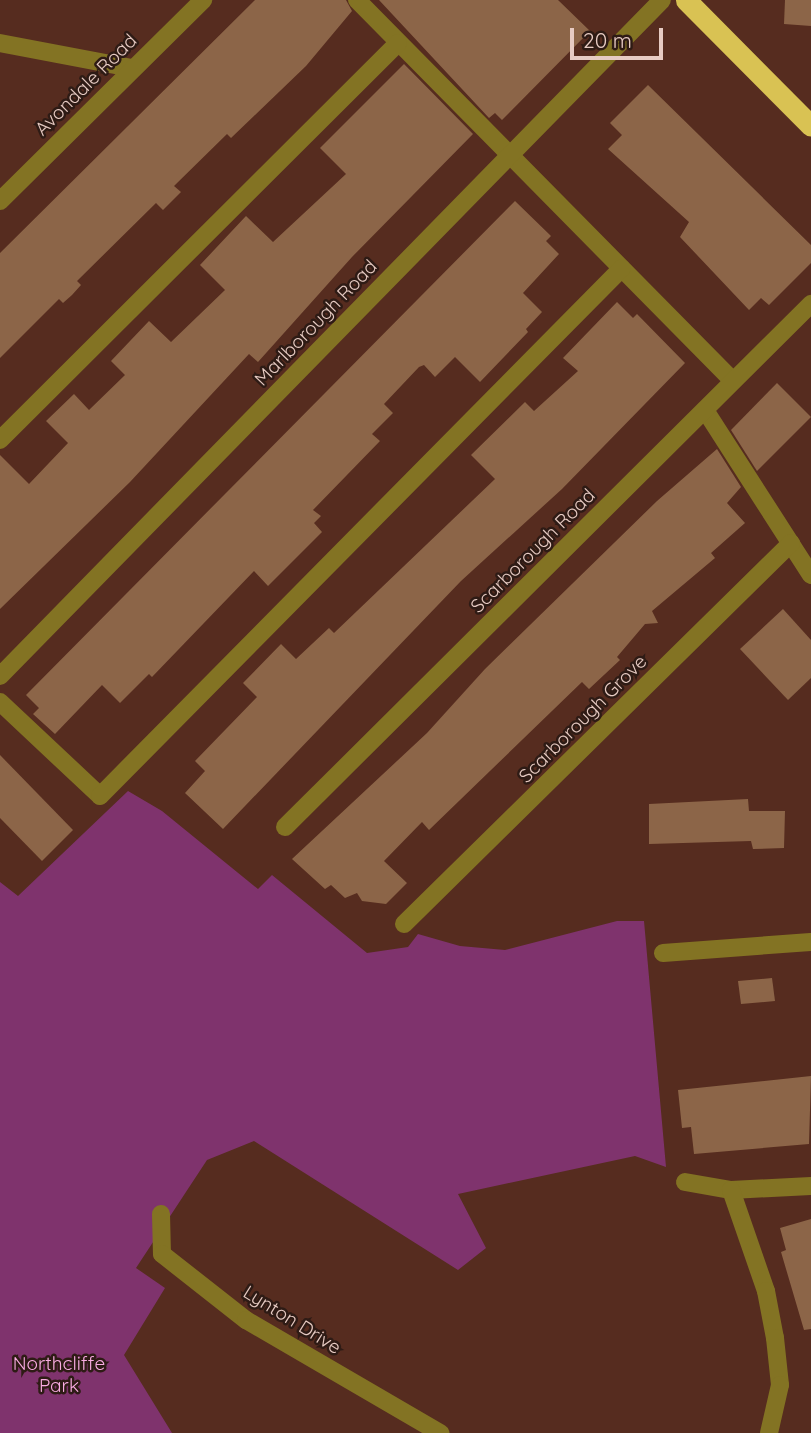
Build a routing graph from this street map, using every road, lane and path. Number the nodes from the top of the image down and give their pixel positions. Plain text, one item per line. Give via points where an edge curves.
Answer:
1 (203, 0) edge
2 (357, 0) edge
3 (662, 0) edge
4 (696, 5) edge
5 (0, 43) edge
6 (398, 43) junction
7 (131, 68) junction
8 (811, 126) edge
9 (509, 156) junction
10 (0, 201) edge
11 (622, 268) junction
12 (811, 304) edge
13 (731, 379) junction
14 (705, 410) junction
15 (0, 440) edge
16 (791, 543) junction
17 (811, 575) edge
18 (0, 676) edge
19 (0, 702) edge
20 (285, 827) dead end
21 (404, 924) dead end
22 (811, 942) edge
23 (663, 953) dead end
24 (685, 1182) dead end
25 (811, 1186) edge
26 (731, 1190) junction
27 (162, 1214) dead end
28 (440, 1433) edge
29 (769, 1433) edge

1 - 7 street, Avondale Road
2 - 6 street
3 - 9 street, Marlborough Road
4 - 8 highway
5 - 7 street
6 - 9 street
6 - 15 street
7 - 10 street, Avondale Road
9 - 11 street
9 - 18 street, Marlborough Road
11 - 13 street
11 - 19 street via 100,796
12 - 13 street, Scarborough Road
13 - 14 street, Scarborough Road
14 - 16 street
14 - 20 street, Scarborough Road
16 - 17 street
16 - 21 street, Scarborough Grove
22 - 23 street
24 - 26 street
25 - 26 street
26 - 29 street via 766,1291 775,1338 780,1385
27 - 28 street, Lynton Drive via 162,1254 246,1321

